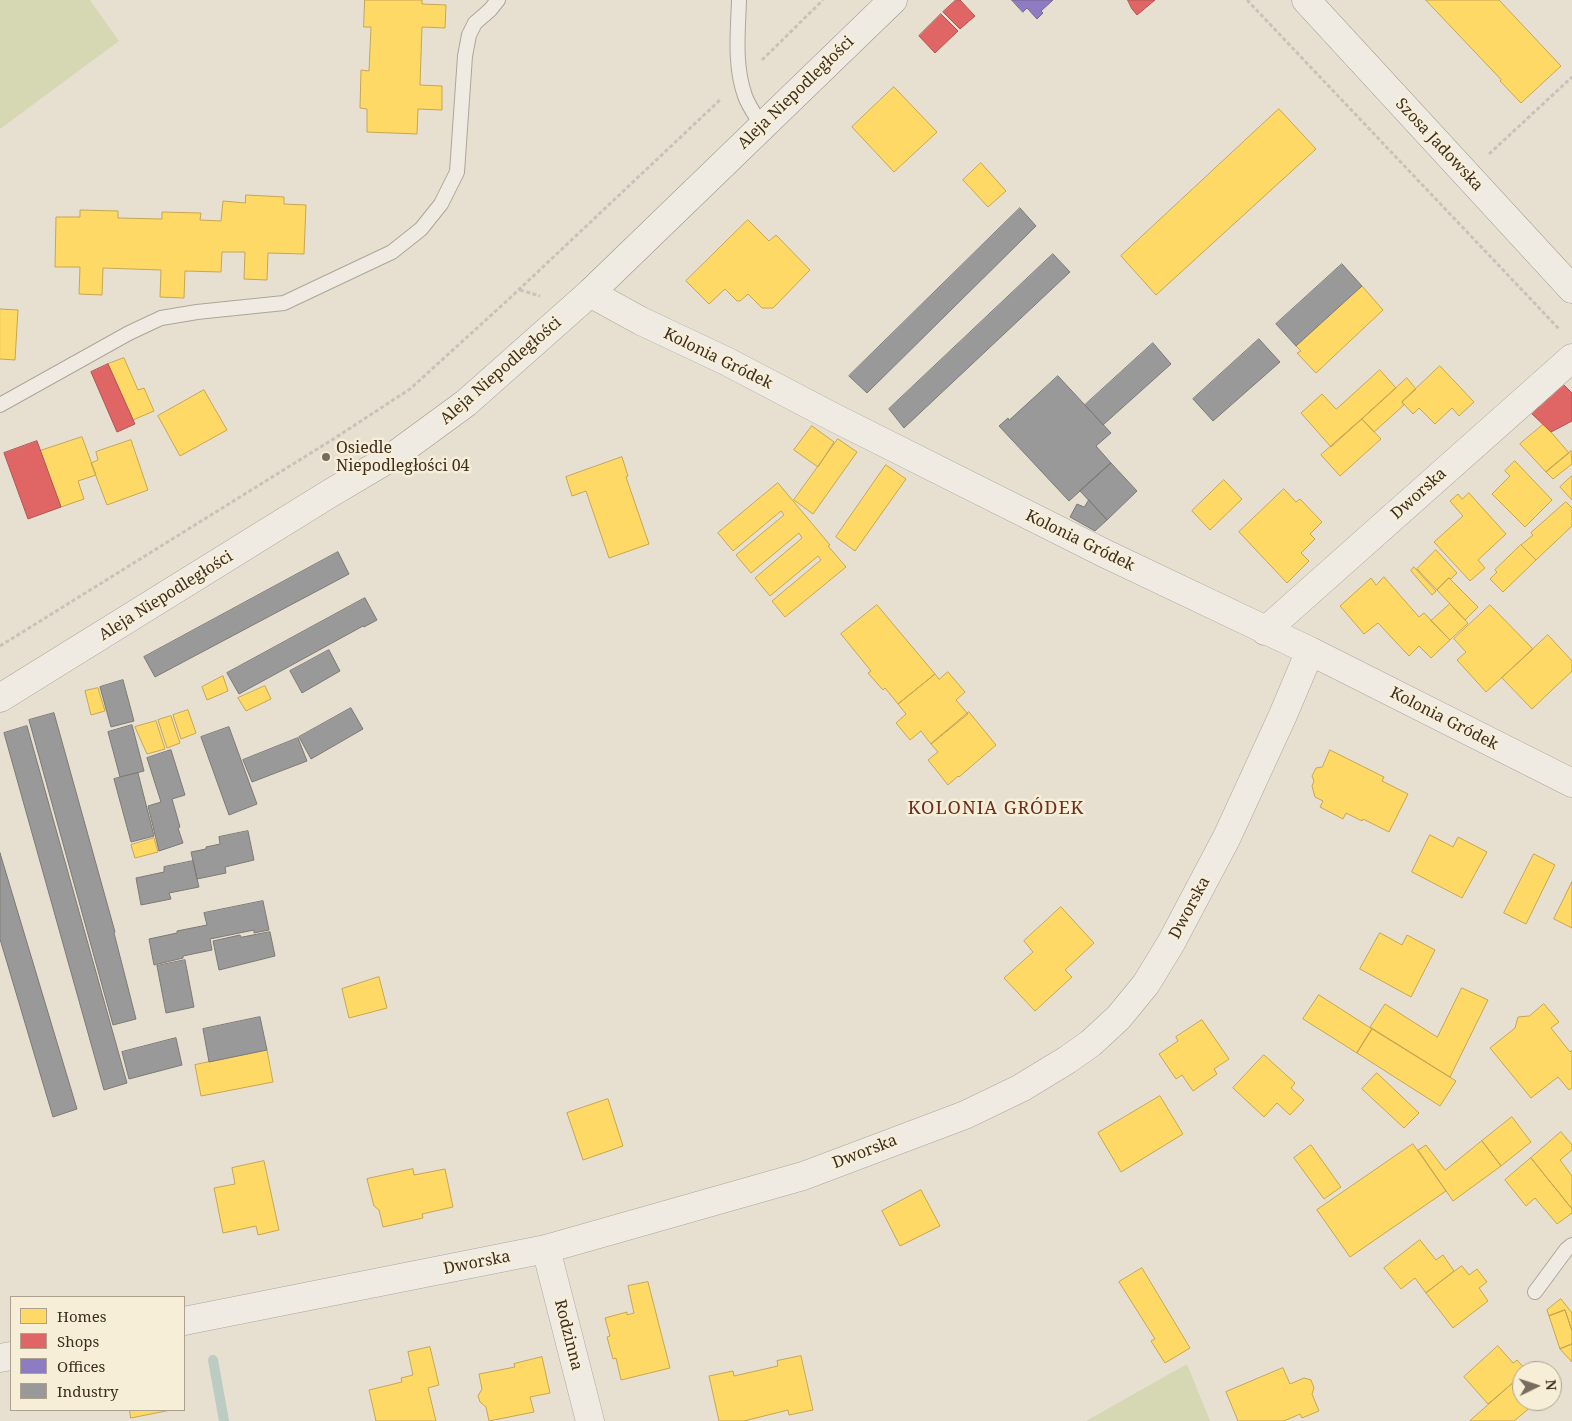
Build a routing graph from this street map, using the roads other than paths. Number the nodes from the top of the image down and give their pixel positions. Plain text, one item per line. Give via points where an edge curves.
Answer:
1 (498, 0) edge
2 (739, 0) edge
3 (893, 0) edge
4 (1306, 0) edge
5 (762, 126) junction
6 (1572, 289) edge
7 (590, 294) junction
8 (1569, 347) edge
9 (0, 405) edge
10 (1265, 631) junction
11 (1310, 651) junction
12 (0, 698) edge
13 (1572, 783) edge
14 (1572, 1244) edge
15 (546, 1249) junction
16 (1535, 1292) dead end
17 (185, 1321) edge
18 (590, 1421) edge

1 - 9 lane via 475,23 469,35 457,172 441,204 421,229 392,252 284,303 161,318
2 - 5 lane via 738,75 751,109
3 - 5 street, Aleja Niepodległości
4 - 6 street, Szosa Jadowska
5 - 7 street, Aleja Niepodległości
7 - 10 street, Kolonia Gródek via 1097,550
7 - 12 street, Aleja Niepodległości via 466,403 416,441
8 - 10 street, Dworska
10 - 11 street, Kolonia Gródek
11 - 13 street, Kolonia Gródek
11 - 15 street, Dworska via 1227,837 1171,943 1146,984 1091,1043 1021,1088 965,1115 803,1176
14 - 16 lane
15 - 17 street, Dworska
15 - 18 street, Rodzinna

